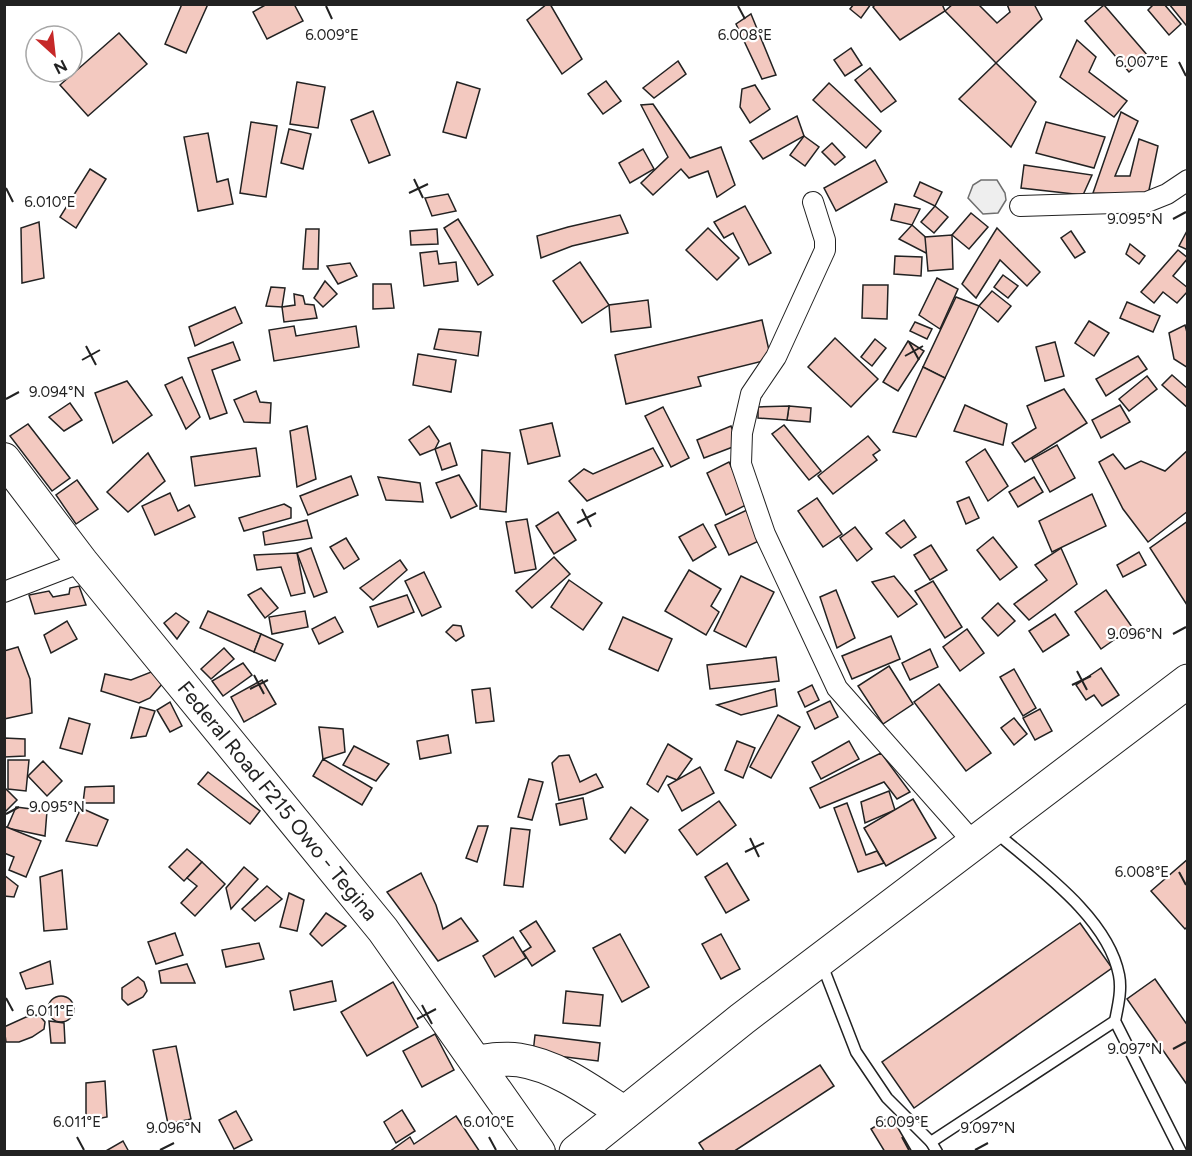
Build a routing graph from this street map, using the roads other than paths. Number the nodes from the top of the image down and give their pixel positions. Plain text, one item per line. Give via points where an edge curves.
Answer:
1 (1188, 180) edge
2 (813, 202) dead end
3 (1020, 206) dead end
4 (4, 459) edge
5 (82, 562) junction
6 (4, 592) edge
7 (1188, 681) edge
8 (983, 836) junction
9 (820, 960) junction
10 (1115, 1021) junction
11 (477, 1062) junction
12 (624, 1113) junction
13 (934, 1147) edge
14 (539, 1152) edge
15 (576, 1152) edge
16 (1181, 1152) edge

1 - 3 street via 1147,202
2 - 8 street via 825,250 776,357 751,394 742,433 741,464 765,534 837,688
4 - 5 main road, Federal Road F215 Owo - Tegina
5 - 6 street
5 - 11 main road, Federal Road F215 Owo - Tegina via 382,930
7 - 8 highway
8 - 9 highway
8 - 10 lane via 1082,907 1112,951 1120,977
9 - 12 highway
9 - 13 lane via 856,1052 887,1098
10 - 13 lane
10 - 16 lane
11 - 12 highway via 519,1060 542,1066
11 - 14 main road, Federal Road F215 Owo - Tegina
12 - 15 highway

